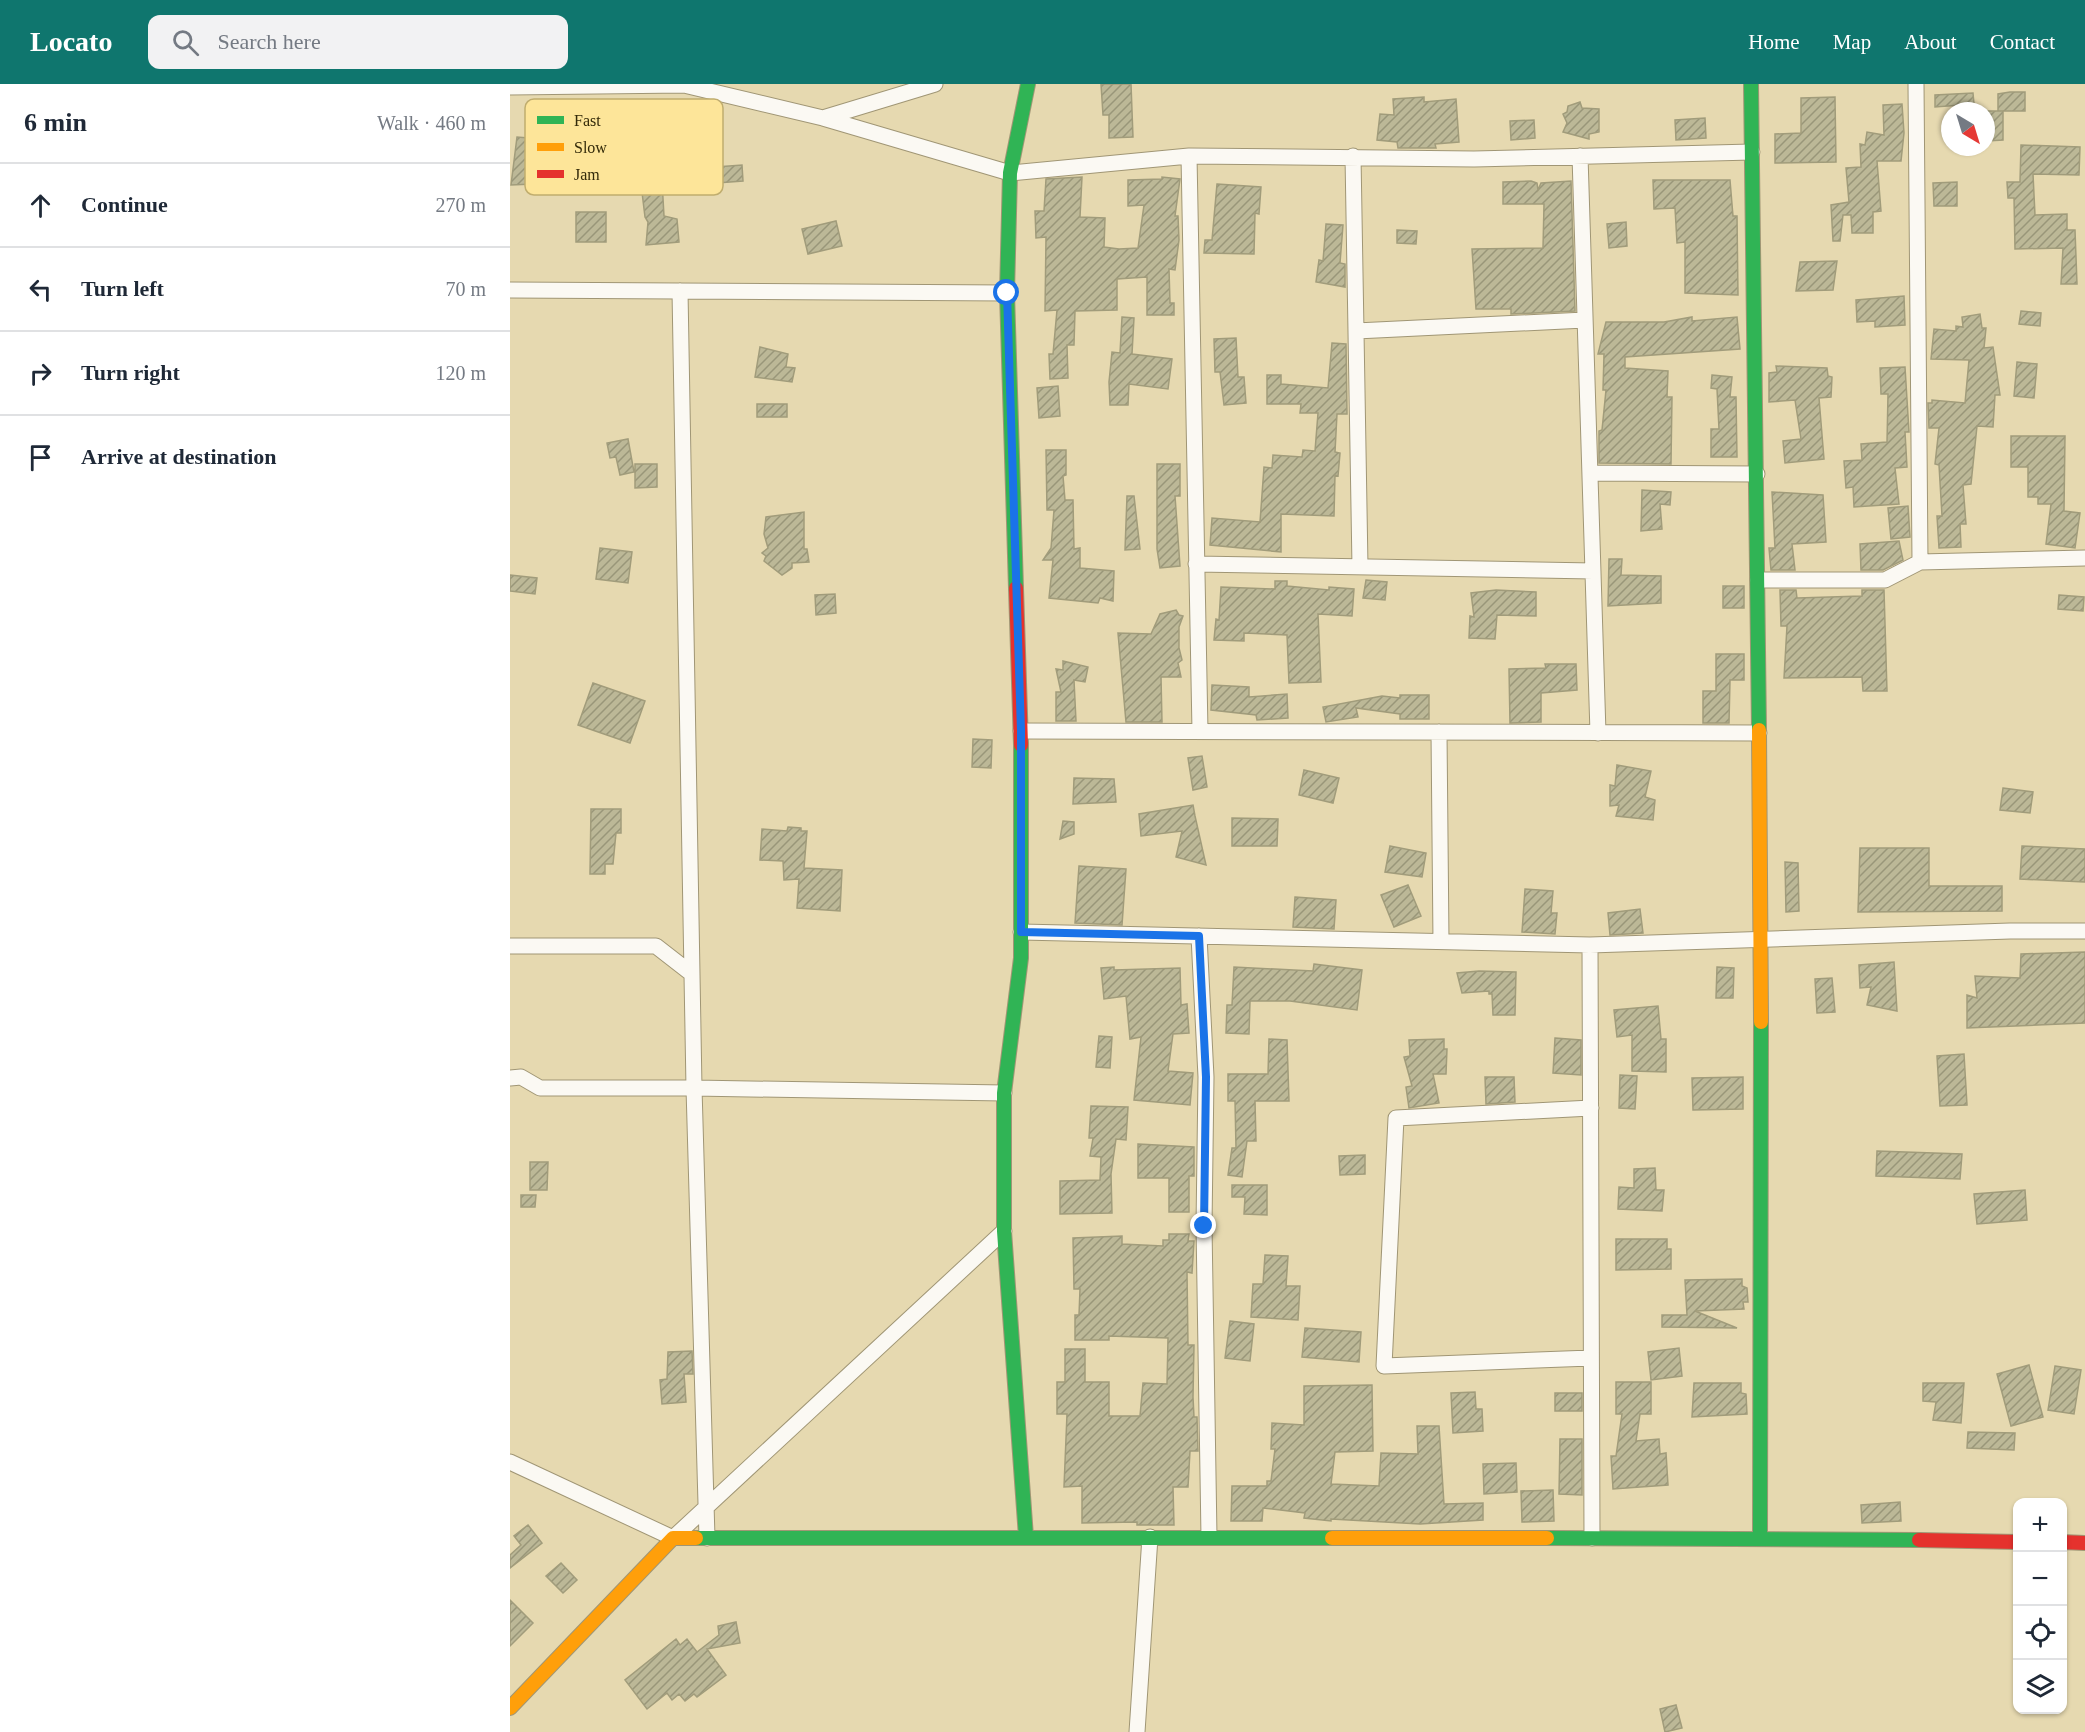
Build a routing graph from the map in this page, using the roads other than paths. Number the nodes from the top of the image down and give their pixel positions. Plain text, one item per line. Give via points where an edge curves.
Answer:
1 (935, 84) edge
2 (1028, 84) edge
3 (1751, 84) edge
4 (1916, 84) edge
5 (510, 87) edge
6 (823, 118) junction
7 (1752, 152) junction
8 (1189, 156) junction
9 (1353, 156) junction
10 (1580, 156) junction
11 (1010, 173) junction
12 (510, 290) edge
13 (680, 291) junction
14 (1007, 293) junction
15 (1585, 320) junction
16 (1356, 331) junction
17 (1590, 473) junction
18 (1756, 474) junction
19 (2085, 558) edge
20 (1920, 562) junction
21 (1196, 564) junction
22 (1360, 567) junction
23 (1593, 571) junction
24 (1758, 580) junction
25 (1021, 731) junction
26 (1200, 731) junction
27 (1439, 732) junction
28 (1598, 733) junction
29 (1759, 733) junction
30 (2085, 931) edge
31 (1021, 932) junction
32 (1199, 936) junction
33 (1441, 941) junction
34 (1761, 941) junction
35 (1590, 945) junction
36 (510, 946) edge
37 (692, 974) junction
38 (510, 1078) edge
39 (694, 1088) junction
40 (1004, 1093) junction
41 (1591, 1108) junction
42 (1004, 1231) junction
43 (1591, 1358) junction
44 (510, 1462) edge
45 (706, 1508) junction
46 (1026, 1536) junction
47 (1150, 1537) junction
48 (1209, 1537) junction
49 (674, 1538) junction
50 (706, 1538) junction
51 (1592, 1538) junction
52 (1760, 1538) junction
53 (2013, 1542) edge
54 (2067, 1542) edge
55 (2085, 1543) edge
56 (510, 1708) edge
57 (1137, 1732) edge

1 - 6 street
2 - 11 street
3 - 7 street
4 - 20 street
5 - 6 street via 684,85
6 - 11 street
7 - 10 street
7 - 18 street
8 - 9 street
8 - 11 street
8 - 21 street
9 - 10 street
9 - 16 street
10 - 15 street
11 - 14 street
12 - 13 street
13 - 14 street
13 - 37 street
14 - 25 street
15 - 16 street
15 - 17 street
16 - 22 street
17 - 18 street
17 - 23 street
18 - 24 street
19 - 20 street
20 - 24 street via 1886,580
21 - 22 street
21 - 26 street
22 - 23 street
23 - 28 street
24 - 29 street
25 - 26 street
25 - 31 street
26 - 27 street
27 - 28 street
27 - 33 street
28 - 29 street
29 - 34 street
30 - 34 street
31 - 32 street
31 - 40 street
32 - 33 street
32 - 48 street via 1206,1077
33 - 35 street
34 - 35 street
34 - 52 street
35 - 41 street
36 - 37 street via 656,946
37 - 39 street
38 - 39 street via 521,1077 540,1088
39 - 40 street
39 - 45 street
40 - 42 street
41 - 43 street
41 - 43 street via 1396,1118 1384,1366
42 - 45 street
42 - 46 street
43 - 51 street
44 - 49 street
45 - 49 street
45 - 50 street
46 - 47 street
46 - 50 street
47 - 48 street
47 - 57 street
48 - 51 street
49 - 50 street
49 - 56 street
51 - 52 street
52 - 53 street
54 - 55 street

